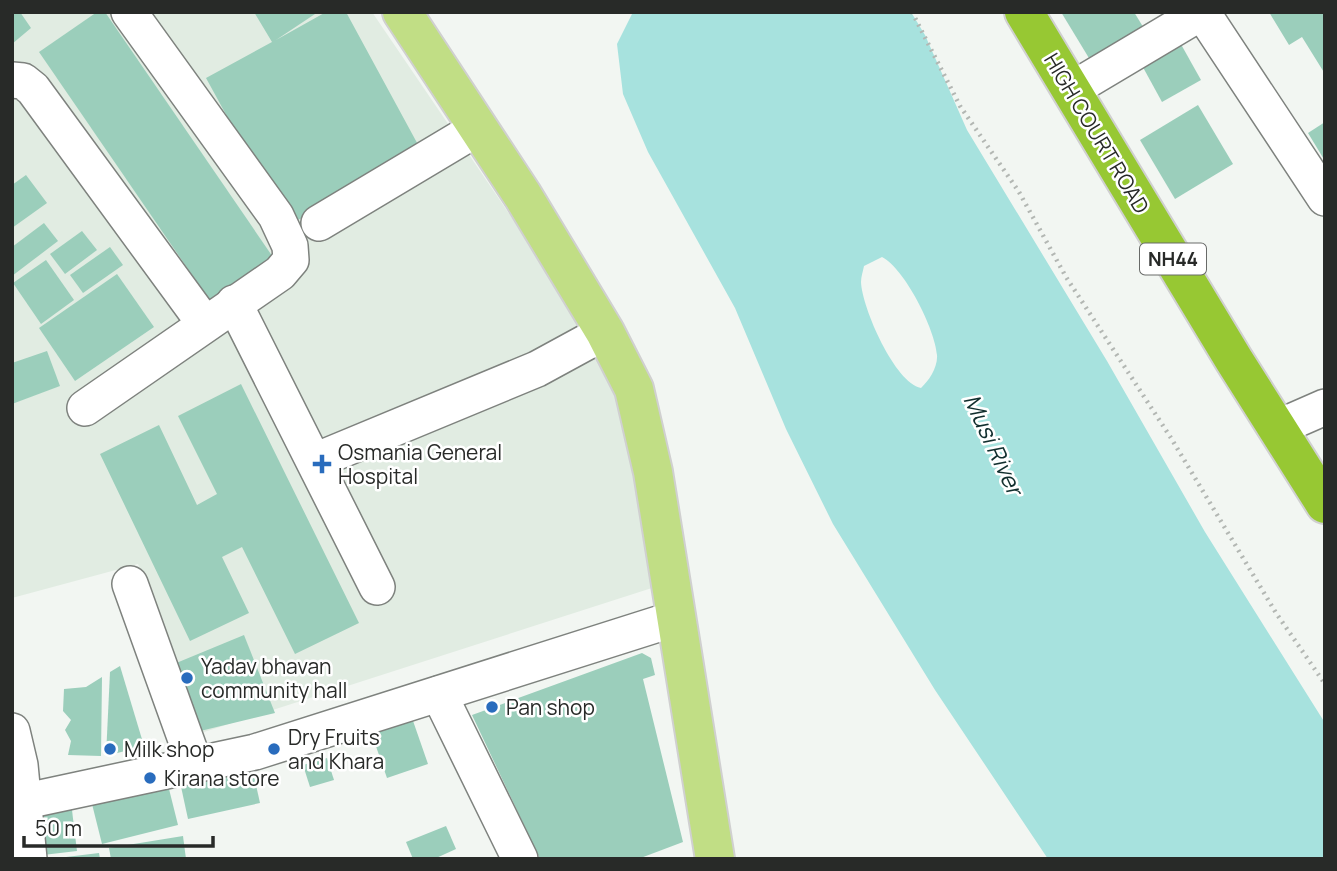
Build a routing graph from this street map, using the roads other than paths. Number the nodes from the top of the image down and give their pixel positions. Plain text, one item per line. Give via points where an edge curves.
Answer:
1 (129, 12) edge
2 (402, 12) edge
3 (1024, 12) edge
4 (1202, 12) edge
5 (12, 80) edge
6 (1071, 90) junction
7 (478, 128) junction
8 (1325, 198) edge
9 (319, 223) dead end
10 (234, 303) junction
11 (205, 324) junction
12 (605, 332) junction
13 (1325, 407) edge
14 (85, 408) dead end
15 (1277, 428) junction
16 (315, 461) junction
17 (1325, 504) edge
18 (130, 584) dead end
19 (377, 587) dead end
20 (677, 618) junction
21 (439, 694) junction
22 (12, 731) edge
23 (195, 765) junction
24 (17, 803) edge
25 (29, 859) edge
26 (520, 859) edge
27 (715, 859) edge

1 - 10 street via 276,216 290,246 291,260 280,273
2 - 7 main road
3 - 6 highway, HIGH COURT ROAD / NH44
4 - 6 street
4 - 8 street
5 - 11 street via 33,89
6 - 15 highway, HIGH COURT ROAD / NH44
7 - 9 street
7 - 12 main road
10 - 11 street
10 - 16 street
11 - 14 street
12 - 16 street via 537,369
12 - 20 main road via 634,389
13 - 15 street
15 - 17 highway, HIGH COURT ROAD / NH44
16 - 19 street
18 - 23 street
20 - 21 street
20 - 27 main road
21 - 23 street via 255,752
21 - 26 street
22 - 24 street via 20,765
23 - 24 street
24 - 25 street

